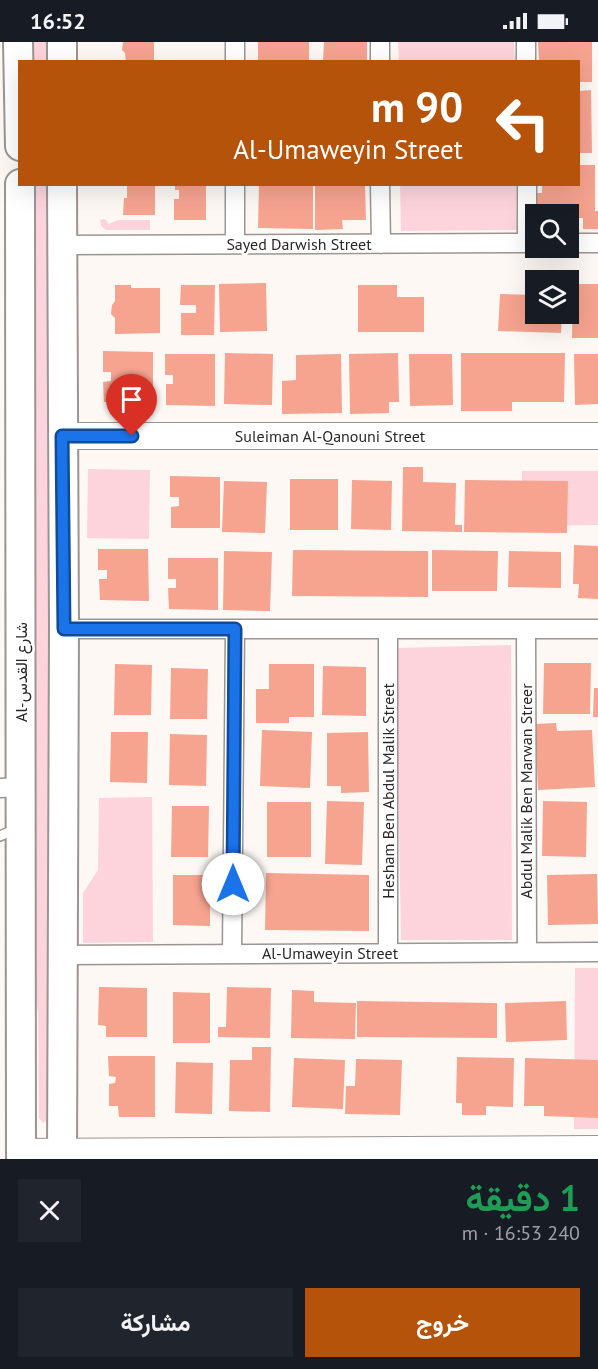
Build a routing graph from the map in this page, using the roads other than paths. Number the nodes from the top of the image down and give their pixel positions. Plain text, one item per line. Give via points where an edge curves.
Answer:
1 (18, 42) edge
2 (62, 42) edge
3 (235, 42) edge
4 (380, 42) edge
5 (526, 42) edge
6 (18, 60) edge
7 (62, 60) edge
8 (235, 60) edge
9 (380, 60) edge
10 (526, 60) edge
11 (0, 185) edge
12 (18, 185) edge
13 (20, 186) edge
14 (62, 186) edge
15 (235, 186) edge
16 (380, 186) edge
17 (527, 186) edge
18 (528, 204) edge
19 (525, 243) edge
20 (579, 243) edge
21 (598, 243) edge
22 (235, 244) junction
23 (381, 244) junction
24 (62, 245) junction
25 (10, 399) edge
26 (62, 436) junction
27 (598, 436) edge
28 (64, 629) junction
29 (235, 629) junction
30 (388, 629) junction
31 (526, 629) junction
32 (598, 629) edge
33 (11, 788) edge
34 (11, 832) edge
35 (527, 952) junction
36 (598, 952) edge
37 (388, 953) junction
38 (232, 954) junction
39 (62, 955) junction
40 (598, 1149) edge
41 (21, 1155) edge
42 (62, 1155) edge

1 - 6 main road
2 - 7 main road
3 - 8 street
4 - 9 street
5 - 10 street
11 - 12 street
13 - 25 main road, Al-شارع القدس
14 - 24 main road
15 - 22 street
16 - 23 street
17 - 18 street
19 - 23 street, Sayed Darwish Street
20 - 21 street
22 - 23 street, Sayed Darwish Street
22 - 24 street, Sayed Darwish Street
24 - 26 main road
25 - 33 main road, Al-شارع القدس
26 - 27 street, Suleiman Al-Qanouni Street
26 - 28 main road
28 - 29 street
28 - 39 main road
29 - 30 street
29 - 38 street
30 - 31 street
30 - 37 street, Hesham Ben Abdul Malik Street
31 - 32 street
31 - 35 street, Abdul Malik Ben Marwan Streer
33 - 34 main road, Al-شارع القدس
34 - 41 main road, Al-شارع القدس
35 - 36 street, Al-Umaweyin Street
35 - 37 street, Al-Umaweyin Street
37 - 38 street, Al-Umaweyin Street
38 - 39 street, Al-Umaweyin Street
39 - 42 main road
40 - 42 street
41 - 42 street

